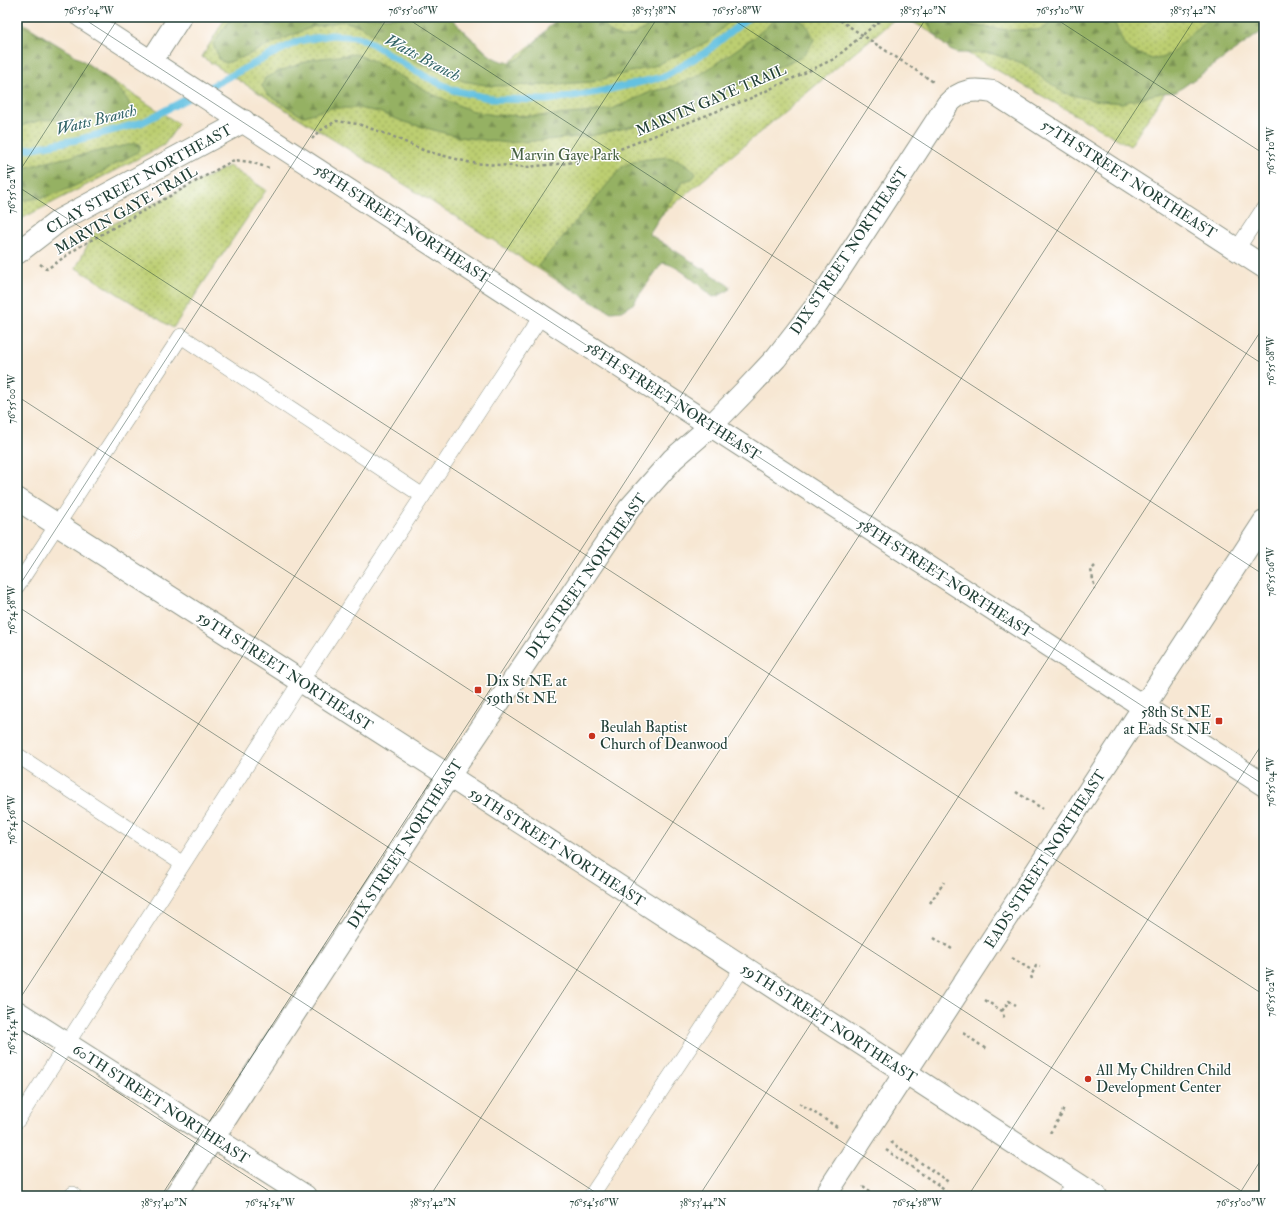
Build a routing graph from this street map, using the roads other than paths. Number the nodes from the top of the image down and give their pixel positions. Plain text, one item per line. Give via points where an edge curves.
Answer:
1 (82, 17) edge
2 (180, 17) edge
3 (151, 62) junction
4 (954, 97) joint
5 (244, 122) junction
6 (1264, 208) edge
7 (1237, 249) junction
8 (17, 252) edge
9 (1264, 267) edge
10 (542, 315) junction
11 (711, 426) junction
12 (423, 496) junction
13 (17, 499) edge
14 (57, 525) junction
15 (1263, 527) edge
16 (17, 586) edge
17 (301, 682) junction
18 (1144, 707) junction
19 (17, 754) edge
20 (449, 776) junction
21 (1264, 785) edge
22 (183, 864) junction
23 (743, 967) junction
24 (17, 1012) edge
25 (67, 1044) junction
26 (906, 1072) junction
27 (17, 1121) edge
28 (213, 1137) junction
29 (1070, 1189) edge
30 (175, 1196) edge
31 (305, 1196) edge
32 (591, 1196) edge
33 (826, 1196) edge
34 (1096, 1196) edge

1 - 3 street, 58TH STREET NORTHEAST
2 - 3 street
3 - 5 street, 58TH STREET NORTHEAST
4 - 7 street, 57TH STREET NORTHEAST via 964,91 976,89 993,92
4 - 11 street, DIX STREET NORTHEAST via 814,309 776,358
5 - 8 street, CLAY STREET NORTHEAST via 60,220
5 - 10 street, 58TH STREET NORTHEAST
6 - 7 lane
7 - 9 street, 57TH STREET NORTHEAST
10 - 11 street, 58TH STREET NORTHEAST
10 - 12 lane
11 - 18 street, 58TH STREET NORTHEAST
11 - 20 street, DIX STREET NORTHEAST via 673,459 629,509
12 - 14 lane via 181,336
12 - 17 lane
13 - 14 street, 59TH STREET NORTHEAST
14 - 16 lane
14 - 17 street, 59TH STREET NORTHEAST
15 - 18 street, EADS STREET NORTHEAST
17 - 20 street, 59TH STREET NORTHEAST
17 - 22 lane
18 - 21 street, 58TH STREET NORTHEAST
18 - 26 street, EADS STREET NORTHEAST
19 - 22 lane
20 - 23 street, 59TH STREET NORTHEAST
20 - 28 street, DIX STREET NORTHEAST
22 - 25 lane
23 - 26 street, 59TH STREET NORTHEAST
23 - 32 lane
24 - 25 street, 60TH STREET NORTHEAST
25 - 27 lane
25 - 28 street, 60TH STREET NORTHEAST
26 - 29 street, 59TH STREET NORTHEAST
26 - 33 street, EADS STREET NORTHEAST
28 - 30 street, DIX STREET NORTHEAST
28 - 31 street, 60TH STREET NORTHEAST
29 - 34 street, 59TH STREET NORTHEAST

